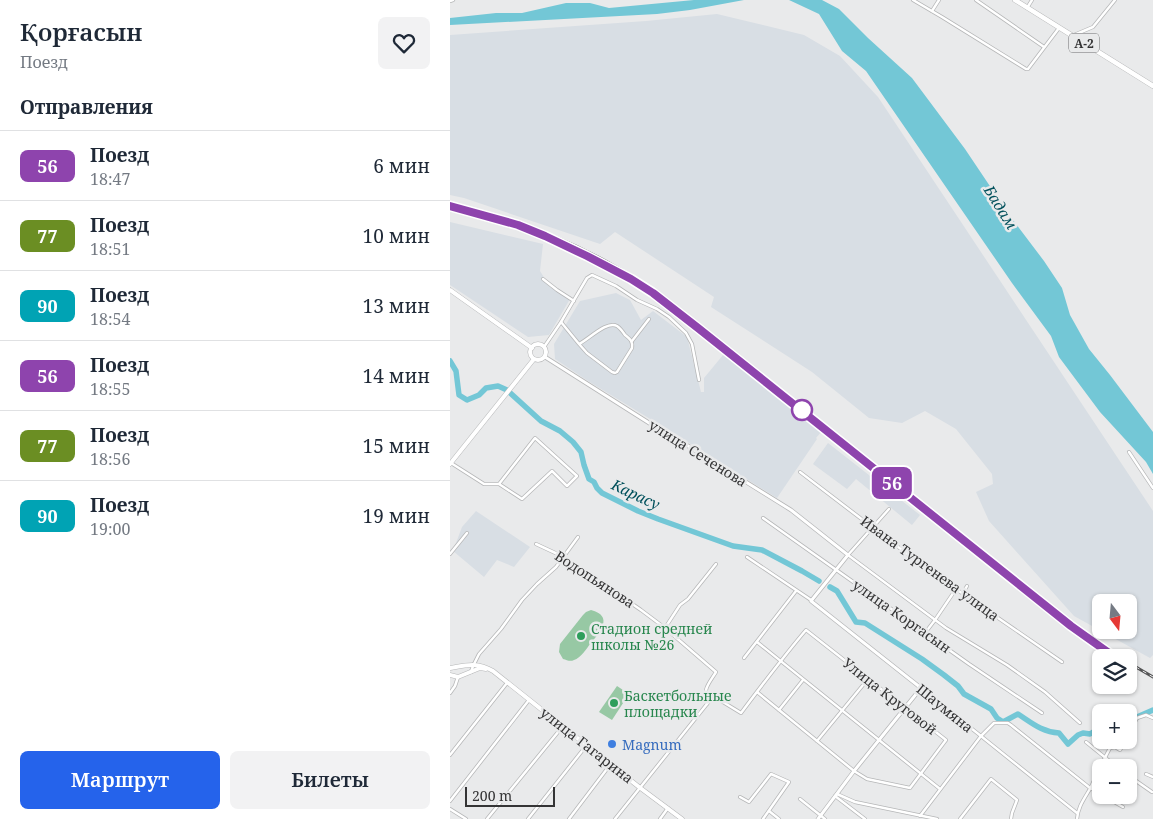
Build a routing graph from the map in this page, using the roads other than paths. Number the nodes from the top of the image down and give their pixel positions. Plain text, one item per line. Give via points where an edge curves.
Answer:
1 (913, 0) edge
2 (940, 0) edge
3 (976, 0) edge
4 (1015, 0) edge
5 (1032, 0) edge
6 (1115, 0) edge
7 (1027, 8) junction
8 (932, 11) junction
9 (1060, 27) junction
10 (1073, 36) junction
11 (1044, 47) junction
12 (1153, 86) edge
13 (543, 279) dead end
14 (450, 290) edge
15 (574, 300) junction
16 (649, 319) dead end
17 (561, 322) junction
18 (632, 341) junction
19 (578, 344) junction
20 (544, 347) junction
21 (532, 348) junction
22 (545, 357) junction
23 (534, 359) junction
24 (699, 380) dead end
25 (1129, 452) dead end
26 (450, 464) edge
27 (800, 472) dead end
28 (499, 484) junction
29 (1153, 488) edge
30 (889, 509) dead end
31 (763, 518) dead end
32 (872, 528) junction
33 (467, 533) dead end
34 (578, 537) dead end
35 (536, 544) dead end
36 (450, 554) edge
37 (848, 555) junction
38 (564, 557) junction
39 (747, 557) dead end
40 (716, 564) dead end
41 (836, 569) junction
42 (967, 586) dead end
43 (956, 589) junction
44 (796, 590) junction
45 (963, 594) junction
46 (812, 601) junction
47 (935, 620) junction
48 (665, 628) junction
49 (925, 632) junction
50 (757, 642) junction
51 (744, 658) dead end
52 (780, 661) junction
53 (1062, 662) dead end
54 (474, 664) junction
55 (463, 666) junction
56 (450, 668) edge
57 (492, 671) junction
58 (471, 672) junction
59 (450, 675) edge
60 (465, 675) junction
61 (458, 677) junction
62 (868, 679) junction
63 (803, 680) junction
64 (507, 683) junction
65 (921, 688) junction
66 (757, 692) junction
67 (450, 693) edge
68 (529, 700) junction
69 (707, 704) junction
70 (904, 708) junction
71 (779, 710) junction
72 (842, 711) junction
73 (1042, 713) dead end
74 (1137, 718) edge
75 (1153, 718) edge
76 (1080, 723) dead end
77 (563, 726) junction
78 (981, 736) junction
79 (817, 741) junction
80 (878, 741) junction
81 (1086, 742) dead end
82 (587, 745) junction
83 (1110, 749) edge
84 (450, 755) edge
85 (1105, 758) junction
86 (611, 764) junction
87 (854, 771) junction
88 (921, 774) junction
89 (1146, 774) dead end
90 (1153, 777) edge
91 (1137, 782) edge
92 (639, 787) junction
93 (1090, 788) junction
94 (940, 789) junction
95 (1152, 792) edge
96 (836, 795) junction
97 (740, 797) dead end
98 (800, 799) dead end
99 (450, 801) edge
100 (1118, 804) edge
101 (1123, 807) dead end
102 (668, 808) junction
103 (450, 809) edge
104 (769, 811) junction
105 (1077, 813) junction
106 (920, 816) junction
107 (820, 817) edge
108 (466, 819) edge
109 (487, 819) edge
110 (528, 819) edge
111 (569, 819) edge
112 (614, 819) edge
113 (660, 819) edge
114 (682, 819) edge
115 (763, 819) edge
116 (779, 819) edge
117 (825, 819) edge
118 (866, 819) edge
119 (937, 819) edge
120 (960, 819) edge
121 (1011, 819) edge
122 (1077, 819) edge

1 - 8 street
2 - 8 street
3 - 11 street
4 - 7 highway, A-2
5 - 7 street
6 - 10 street via 1093,27
7 - 9 highway, A-2
8 - 11 street via 1026,69
9 - 10 highway, A-2
9 - 11 street
10 - 12 highway, A-2
13 - 15 street
14 - 21 main road
15 - 17 street
15 - 24 street via 592,275 657,309 686,333 692,344
16 - 18 street
17 - 19 street
17 - 20 street
18 - 19 street via 611,324
18 - 19 street via 632,348 615,373
20 - 21 main road via 538,344
20 - 22 main road
21 - 23 main road via 530,354
22 - 23 main road
22 - 37 street, улица Сеченова via 790,510
23 - 26 main road
25 - 29 street
26 - 28 street via 484,484
27 - 32 street, Ивана Тургенева улица
28 - 28 street via 522,499 552,471 567,486 577,476 535,438
30 - 32 street
31 - 41 street, улица Коргасын
32 - 37 street
32 - 43 street, Ивана Тургенева улица
33 - 36 street
34 - 38 street
35 - 38 street, Водопьянова
37 - 41 street
37 - 47 street, улица Сеченова
38 - 48 street, Водопьянова
38 - 54 street via 522,600
39 - 44 street, Шаумяна
40 - 48 street via 680,605
41 - 46 street
41 - 49 street, улица Коргасын
42 - 45 street
43 - 45 street, Ивана Тургенева улица
43 - 47 street
44 - 46 street, Шаумяна
44 - 50 street
45 - 53 street, Ивана Тургенева улица
46 - 65 street, Шаумяна
47 - 49 street
47 - 76 street, улица Сеченова via 1007,665
48 - 69 street, Водопьянова via 716,672 705,690
49 - 73 street, улица Коргасын
50 - 51 street
50 - 52 street
52 - 62 street, Улица Круговой via 806,630
52 - 63 street
52 - 66 street
54 - 55 main road
54 - 57 main road, улица Гагарина
54 - 58 street
55 - 56 main road
55 - 60 main road
57 - 58 main road via 483,668
57 - 64 main road, улица Гагарина
58 - 60 main road
59 - 61 main road
60 - 61 main road
61 - 67 street
62 - 70 street, Улица Круговой
62 - 72 street
63 - 71 street
63 - 72 street
64 - 68 main road, улица Гагарина
64 - 84 street
65 - 70 street
65 - 78 street, Шаумяна
66 - 69 street via 741,713 715,698
66 - 71 street, Улица Круговой
68 - 77 main road, улица Гагарина
68 - 99 street
69 - 92 street
70 - 80 street
70 - 88 street, Улица Круговой via 946,740
71 - 79 street, Улица Круговой
72 - 79 street
72 - 80 street
74 - 75 street via 1146,715
77 - 82 main road, улица Гагарина
77 - 109 street
78 - 93 street via 994,723 1008,723
78 - 94 street
78 - 105 street, Шаумяна
79 - 87 street, Улица Круговой
80 - 87 street
80 - 88 street
81 - 85 street
82 - 86 main road, улица Гагарина
82 - 110 street
83 - 85 street
85 - 93 street
86 - 92 main road, улица Гагарина
86 - 111 street
87 - 88 street, Улица Круговой via 867,779 910,788
87 - 96 street
88 - 94 street
89 - 90 street
91 - 95 street
92 - 102 main road, улица Гагарина
92 - 112 street
93 - 105 street
94 - 106 street
96 - 106 street
96 - 107 street
96 - 118 street
97 - 104 street via 749,802 771,774 789,782
98 - 107 street
100 - 101 street
102 - 113 street
102 - 114 main road, улица Гагарина
103 - 108 street
104 - 115 street
104 - 116 street
105 - 122 street
106 - 119 street
107 - 117 street
120 - 121 street via 991,779 1017,800

